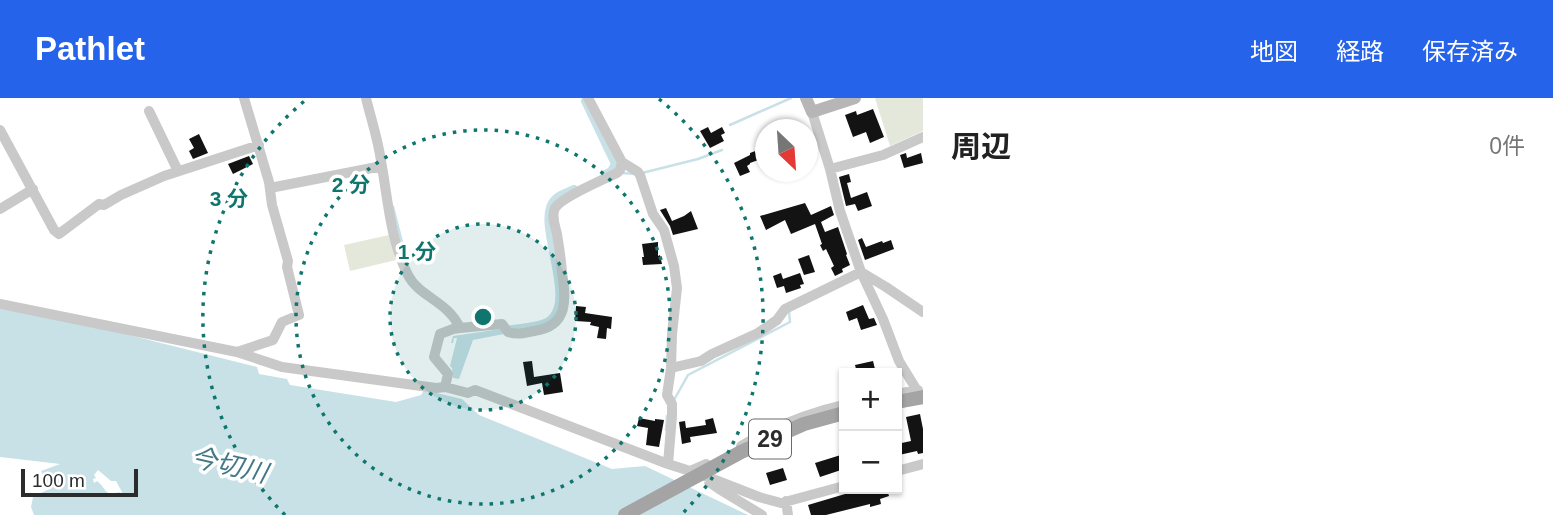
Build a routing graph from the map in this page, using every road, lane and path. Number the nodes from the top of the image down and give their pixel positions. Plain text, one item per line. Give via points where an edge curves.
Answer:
1 (244, 98) edge
2 (366, 98) edge
3 (588, 98) edge
4 (806, 98) edge
5 (855, 98) edge
6 (149, 111) dead end
7 (812, 113) junction
8 (0, 131) edge
9 (923, 137) edge
10 (259, 145) junction
11 (382, 166) junction
12 (620, 168) junction
13 (830, 169) junction
14 (178, 171) junction
15 (270, 188) junction
16 (33, 189) junction
17 (0, 209) edge
18 (861, 272) junction
19 (0, 304) edge
20 (923, 312) edge
21 (460, 328) junction
22 (237, 352) junction
23 (671, 368) junction
24 (445, 387) junction
25 (902, 394) edge
26 (921, 396) edge
27 (902, 401) edge
28 (839, 406) edge
29 (839, 414) edge
30 (668, 464) junction
31 (923, 464) edge
32 (902, 470) edge
33 (700, 474) junction
34 (839, 487) edge
35 (786, 501) junction
36 (625, 515) edge
37 (762, 515) edge
38 (788, 515) edge

1 - 10 street
2 - 11 street
3 - 12 street
4 - 7 street
5 - 7 street
6 - 14 street
7 - 13 street
8 - 16 street
9 - 13 street via 883,155
10 - 14 street
10 - 15 street
11 - 15 street
11 - 21 street via 392,229 407,272 412,282 446,308
12 - 21 street via 556,206 552,216 565,295 562,314 550,327 515,334 502,324
12 - 23 street via 639,174 653,214 664,230 674,267 677,288
13 - 18 street
14 - 16 street via 99,204 59,234
15 - 22 street via 299,316 282,322 273,340
16 - 17 street
18 - 20 street
18 - 23 street via 785,309 758,333 701,361
18 - 26 street
19 - 22 street
21 - 24 street via 440,334 433,357 448,374
22 - 24 street via 282,367
23 - 30 street
24 - 30 street via 468,393 475,390
25 - 26 street
26 - 27 main road
28 - 30 street via 760,435 690,471
29 - 33 main road, 29 via 804,424
31 - 32 street
33 - 35 street
33 - 36 main road, 29
33 - 37 street
34 - 35 street
35 - 38 street

